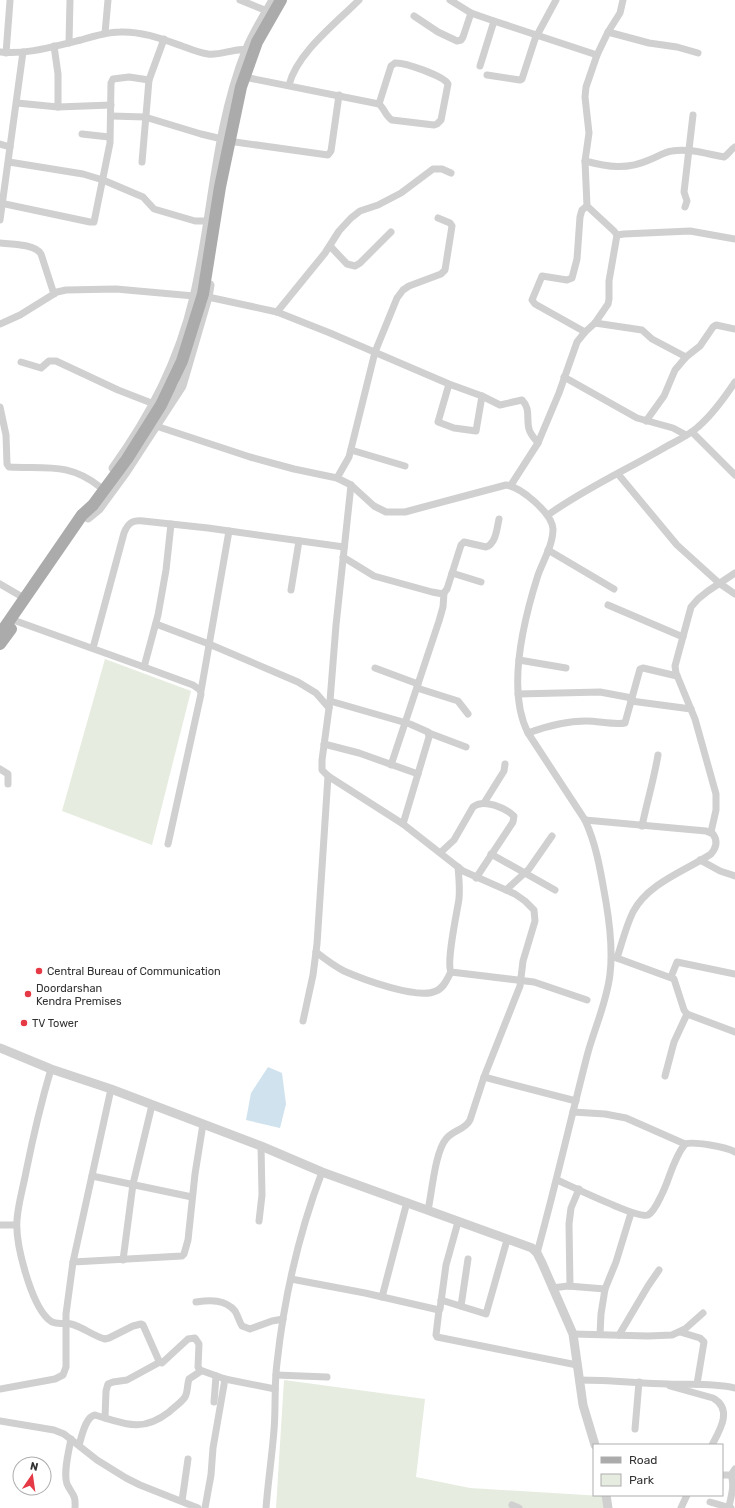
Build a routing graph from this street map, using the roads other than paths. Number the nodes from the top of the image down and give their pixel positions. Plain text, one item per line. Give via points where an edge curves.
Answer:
1 (70, 0) edge
2 (108, 0) edge
3 (240, 0) edge
4 (273, 0) edge
5 (281, 0) edge
6 (287, 0) edge
7 (359, 0) edge
8 (450, 0) edge
9 (556, 0) edge
10 (623, 0) edge
11 (10, 1) edge
12 (267, 10) junction
13 (471, 13) junction
14 (277, 16) junction
15 (414, 16) dead end
16 (494, 21) junction
17 (608, 32) junction
18 (105, 33) junction
19 (537, 35) junction
20 (164, 39) junction
21 (69, 43) junction
22 (54, 46) junction
23 (246, 49) junction
24 (23, 52) junction
25 (3, 53) edge
26 (698, 53) dead end
27 (257, 54) junction
28 (597, 55) junction
29 (480, 66) dead end
30 (487, 75) dead end
31 (249, 78) junction
32 (149, 80) junction
33 (289, 85) junction
34 (339, 95) junction
35 (17, 103) junction
36 (378, 104) junction
37 (111, 105) junction
38 (58, 107) junction
39 (693, 115) dead end
40 (111, 116) junction
41 (145, 117) junction
42 (82, 134) dead end
43 (109, 137) junction
44 (222, 139) junction
45 (235, 142) junction
46 (0, 144) edge
47 (10, 147) junction
48 (735, 147) edge
49 (689, 151) junction
50 (585, 161) junction
51 (9, 162) junction
52 (142, 162) dead end
53 (451, 174) dead end
54 (103, 180) junction
55 (3, 182) edge
56 (1, 203) edge
57 (587, 206) junction
58 (685, 207) dead end
59 (438, 218) dead end
60 (0, 220) edge
61 (208, 221) junction
62 (391, 232) dead end
63 (617, 235) junction
64 (735, 239) edge
65 (0, 243) edge
66 (330, 246) junction
67 (54, 294) junction
68 (194, 296) junction
69 (208, 297) junction
70 (277, 312) junction
71 (595, 323) junction
72 (0, 324) edge
73 (735, 329) edge
74 (585, 332) junction
75 (375, 352) junction
76 (686, 357) junction
77 (21, 362) dead end
78 (170, 370) junction
79 (185, 376) junction
80 (564, 377) junction
81 (735, 382) edge
82 (449, 384) junction
83 (482, 396) junction
84 (154, 404) junction
85 (0, 407) edge
86 (646, 421) junction
87 (156, 426) junction
88 (689, 434) junction
89 (538, 443) junction
90 (350, 450) junction
91 (405, 466) dead end
92 (618, 474) junction
93 (735, 475) edge
94 (337, 478) junction
95 (351, 485) junction
96 (511, 485) junction
97 (100, 487) junction
98 (85, 516) junction
99 (548, 516) junction
100 (499, 519) dead end
101 (171, 524) junction
102 (229, 531) junction
103 (299, 541) junction
104 (344, 547) junction
105 (548, 550) junction
106 (343, 557) junction
107 (452, 573) junction
108 (735, 573) edge
109 (481, 582) dead end
110 (719, 583) junction
111 (0, 584) edge
112 (291, 590) dead end
113 (614, 590) dead end
114 (444, 593) junction
115 (735, 594) edge
116 (24, 598) junction
117 (608, 605) dead end
118 (16, 621) junction
119 (156, 624) junction
120 (1, 631) edge
121 (683, 637) junction
122 (0, 644) edge
123 (209, 644) junction
124 (93, 648) junction
125 (519, 660) junction
126 (144, 667) junction
127 (375, 668) dead end
128 (566, 668) dead end
129 (678, 676) junction
130 (417, 686) junction
131 (201, 691) junction
132 (518, 694) junction
133 (632, 700) junction
134 (330, 705) junction
135 (691, 709) junction
136 (468, 714) dead end
137 (405, 723) junction
138 (429, 733) junction
139 (528, 733) junction
140 (324, 744) junction
141 (466, 747) dead end
142 (658, 755) dead end
143 (505, 764) dead end
144 (391, 765) junction
145 (0, 769) edge
146 (418, 774) junction
147 (328, 776) junction
148 (8, 784) dead end
149 (484, 803) junction
150 (585, 820) junction
151 (403, 824) junction
152 (642, 826) junction
153 (711, 832) junction
154 (552, 836) dead end
155 (168, 844) dead end
156 (441, 852) junction
157 (491, 854) junction
158 (700, 860) junction
159 (458, 867) junction
160 (524, 873) junction
161 (735, 876) edge
162 (476, 878) junction
163 (506, 890) junction
164 (555, 890) dead end
165 (316, 952) junction
166 (614, 958) junction
167 (451, 972) junction
168 (735, 974) edge
169 (671, 977) junction
170 (521, 981) junction
171 (586, 1000) dead end
172 (687, 1014) junction
173 (303, 1021) dead end
174 (735, 1032) edge
175 (0, 1048) edge
176 (51, 1069) junction
177 (665, 1076) dead end
178 (484, 1077) junction
179 (111, 1089) junction
180 (576, 1101) junction
181 (152, 1105) junction
182 (573, 1112) junction
183 (203, 1124) junction
184 (684, 1144) junction
185 (261, 1146) junction
186 (735, 1152) edge
187 (322, 1172) junction
188 (92, 1176) junction
189 (557, 1180) junction
190 (133, 1184) junction
191 (579, 1189) junction
192 (192, 1197) junction
193 (407, 1202) junction
194 (428, 1210) junction
195 (631, 1213) junction
196 (259, 1221) dead end
197 (458, 1222) junction
198 (0, 1225) edge
199 (16, 1225) junction
200 (507, 1240) junction
201 (537, 1253) junction
202 (468, 1259) dead end
203 (123, 1260) junction
204 (73, 1262) junction
205 (659, 1270) dead end
206 (291, 1280) junction
207 (570, 1286) junction
208 (552, 1288) junction
209 (605, 1288) junction
210 (382, 1297) junction
211 (441, 1300) junction
212 (196, 1302) dead end
213 (461, 1306) junction
214 (439, 1310) junction
215 (703, 1312) dead end
216 (283, 1319) junction
217 (66, 1323) junction
218 (680, 1332) junction
219 (573, 1334) junction
220 (600, 1334) junction
221 (619, 1335) junction
222 (160, 1362) junction
223 (577, 1365) junction
224 (201, 1371) junction
225 (276, 1375) junction
226 (216, 1376) junction
227 (326, 1378) dead end
228 (225, 1379) junction
229 (579, 1380) junction
230 (639, 1382) junction
231 (666, 1384) junction
232 (697, 1384) junction
233 (735, 1388) edge
234 (0, 1389) edge
235 (275, 1389) junction
236 (214, 1402) dead end
237 (105, 1418) junction
238 (0, 1421) edge
239 (635, 1429) dead end
240 (71, 1439) junction
241 (595, 1444) edge
242 (712, 1444) edge
243 (79, 1445) junction
244 (188, 1459) dead end
245 (733, 1472) edge
246 (723, 1475) edge
247 (606, 1496) edge
248 (687, 1496) edge
249 (182, 1501) junction
250 (710, 1502) dead end
251 (75, 1508) edge
252 (198, 1508) edge
253 (205, 1508) edge
254 (266, 1508) edge
255 (608, 1508) edge
256 (681, 1508) edge
257 (730, 1508) edge

1 - 21 street
2 - 18 street
3 - 12 street
4 - 12 street
5 - 98 main road via 257,42 241,87 220,187 203,294 182,361 161,405 127,459
6 - 14 street
7 - 33 street via 308,51 294,69
8 - 13 street
9 - 19 street
10 - 17 street via 620,13
11 - 25 street
12 - 14 street
12 - 23 street
13 - 15 street via 463,37 457,41
13 - 16 street
14 - 27 street
16 - 19 street
16 - 29 street
17 - 26 street via 649,44 677,47
17 - 28 street
18 - 20 street via 128,32
18 - 21 street
19 - 28 street
19 - 30 street via 520,80
20 - 23 street via 208,54
20 - 32 street
21 - 22 street
22 - 24 street
22 - 38 street via 58,74
23 - 27 street
23 - 44 street
24 - 25 street
24 - 35 street
27 - 31 street
28 - 50 street via 585,97 589,133
31 - 33 street
31 - 45 street
32 - 37 street via 129,77 113,79 110,85
32 - 41 street
33 - 34 street
34 - 36 street
34 - 45 street via 331,151 328,154
35 - 38 street
35 - 47 street
36 - 36 street via 392,120 434,125 441,120 448,84 425,71 395,62 391,66
37 - 38 street
37 - 40 street
39 - 49 street
40 - 41 street
40 - 43 street
41 - 44 street
41 - 52 street
42 - 43 street
43 - 54 street via 109,152
44 - 61 street
45 - 69 street
46 - 47 street
47 - 51 street
48 - 49 street via 724,157
49 - 50 street via 671,151 632,166 602,166
49 - 58 street via 684,192 687,201
50 - 57 street
51 - 54 street via 83,174
51 - 55 street
53 - 66 street via 442,169 434,170 401,193 360,211 344,224
54 - 56 street via 95,220 92,222
54 - 61 street via 143,196 154,208 195,221
55 - 56 street
56 - 60 street
57 - 63 street
57 - 74 street via 580,213 577,259 572,278 567,280 543,275 532,300
59 - 75 street via 452,226 445,270 441,274 409,286 400,293
61 - 68 street
62 - 66 street via 355,266 347,264
63 - 64 street via 690,231
63 - 71 street via 608,302
65 - 67 street via 38,250
66 - 70 street
67 - 68 street via 73,289 108,289
67 - 72 street
68 - 78 street via 183,337
69 - 70 street
69 - 79 street
70 - 75 street
71 - 74 street
71 - 76 street via 642,330 652,339
73 - 76 street via 714,325 700,346
74 - 80 street via 574,346
75 - 82 street
75 - 90 street
76 - 86 street via 675,370 664,396
77 - 84 street via 41,368 50,360 56,361
78 - 79 street
78 - 84 street
79 - 87 street via 182,386
80 - 86 street via 628,414
80 - 89 street
81 - 88 street via 708,418
82 - 83 street
82 - 83 street via 438,422 454,428 476,431
83 - 89 street via 500,405 522,400 529,411 530,432
84 - 97 street
85 - 97 street via 9,467 60,468 84,475
86 - 88 street
87 - 94 street via 250,457
87 - 98 street via 99,509
88 - 92 street
88 - 93 street
89 - 96 street
90 - 91 street
90 - 94 street
92 - 99 street via 568,501
92 - 110 street via 673,542
94 - 95 street
95 - 96 street via 374,506 392,513 405,512 502,485
95 - 104 street
96 - 99 street via 524,492
97 - 98 street via 88,502
98 - 116 main road
98 - 118 main road
99 - 105 street via 552,528
100 - 107 street via 490,546 463,543
101 - 102 street
101 - 119 street
101 - 124 street via 138,520 127,525
102 - 103 street
102 - 123 street
103 - 104 street
103 - 112 street
104 - 106 street
105 - 113 street
105 - 125 street via 533,590
106 - 114 street via 386,580
106 - 134 street
107 - 109 street
107 - 114 street
108 - 110 street
110 - 115 street
110 - 121 street via 695,602 689,613
111 - 116 street
114 - 130 street via 439,621
116 - 120 main road
117 - 121 street
118 - 122 main road
118 - 124 street
119 - 123 street
119 - 126 street
121 - 129 street via 675,661
123 - 131 street
123 - 134 street via 298,682
124 - 126 street
125 - 128 street
125 - 132 street
126 - 131 street via 193,685
127 - 130 street
129 - 133 street via 642,668 639,670
129 - 135 street
130 - 136 street via 458,701
130 - 137 street
131 - 155 street
132 - 133 street via 600,692
132 - 139 street via 522,723
133 - 135 street
133 - 139 street via 623,724 558,723
134 - 137 street
134 - 140 street
135 - 153 street via 716,794 716,810
137 - 138 street
137 - 144 street
138 - 141 street
138 - 146 street
139 - 150 street
140 - 144 street
140 - 147 street via 322,770
142 - 152 street
143 - 149 street via 504,771
144 - 146 street
145 - 148 street via 8,774
146 - 151 street
147 - 151 street
147 - 165 street
149 - 156 street via 473,807 454,840
149 - 157 street via 514,816 513,822
150 - 152 street
150 - 166 street via 594,843 602,879
151 - 156 street
152 - 153 street
153 - 158 street via 716,840 715,850
154 - 160 street
156 - 159 street
157 - 160 street
157 - 162 street
158 - 161 street
158 - 166 street via 643,898 633,912
159 - 162 street
159 - 167 street via 459,894 450,958
160 - 163 street
160 - 164 street
162 - 163 street
163 - 170 street via 531,905 536,915 523,961
165 - 167 street via 345,971 389,987 418,993 430,993 439,989
165 - 173 street
166 - 169 street
166 - 180 street via 608,989
167 - 170 street
168 - 169 street via 678,962
169 - 172 street via 676,981
170 - 171 street via 537,983
170 - 178 street
172 - 174 street
172 - 177 street via 674,1042
175 - 176 street
176 - 179 street
176 - 199 street via 37,1120
178 - 180 street
178 - 194 street via 469,1123 451,1134 443,1144
179 - 181 street
179 - 188 street
180 - 182 street
181 - 183 street
181 - 190 street
182 - 184 street via 626,1118
182 - 189 street
183 - 185 street
183 - 192 street
184 - 186 street via 718,1146
184 - 195 street via 662,1194 651,1212 645,1215
185 - 187 street
185 - 196 street via 262,1195
187 - 193 street
187 - 206 street
188 - 190 street
188 - 204 street
189 - 191 street
189 - 201 street
190 - 192 street
190 - 203 street
191 - 195 street
191 - 207 street via 569,1224
192 - 203 street via 188,1240 182,1256
193 - 194 street
193 - 210 street
194 - 197 street
195 - 209 street
197 - 200 street
197 - 211 street via 446,1265
198 - 199 street
199 - 217 street via 24,1269 35,1302 50,1321
200 - 201 street via 532,1248
200 - 213 street via 486,1314
201 - 208 street
202 - 213 street
203 - 204 street
204 - 217 street
205 - 221 street
206 - 210 street
206 - 216 street
207 - 208 street
207 - 209 street
208 - 219 street
209 - 220 street
210 - 214 street
211 - 213 street
211 - 214 street
212 - 216 street via 222,1302 234,1310 242,1326 250,1329
214 - 223 street via 437,1337
215 - 218 street
216 - 225 street
217 - 222 street via 107,1339 133,1326 143,1325
217 - 234 street via 66,1367 63,1375 55,1379
218 - 221 street via 664,1336
218 - 232 street via 700,1338 704,1342
219 - 220 street
219 - 223 street
220 - 221 street
222 - 224 street via 163,1363 188,1339 194,1338 198,1342 198,1367
222 - 237 street via 127,1380 108,1384
223 - 229 street
224 - 226 street
224 - 237 street via 189,1379 187,1393 182,1401 153,1422 128,1424
225 - 227 street
225 - 235 street
226 - 228 street
226 - 236 street
228 - 235 street
228 - 253 street
229 - 230 street
229 - 241 street via 583,1405
230 - 231 street
230 - 239 street
231 - 232 street
231 - 242 street via 719,1402 724,1420
232 - 233 street
235 - 254 street via 274,1431
237 - 243 street via 95,1415 90,1417
238 - 240 street via 54,1430
240 - 243 street
240 - 251 street via 67,1481 75,1496
243 - 249 street via 126,1478
244 - 249 street
245 - 246 street
245 - 257 street via 734,1486
247 - 255 street
248 - 256 street
249 - 252 street
250 - 257 street

